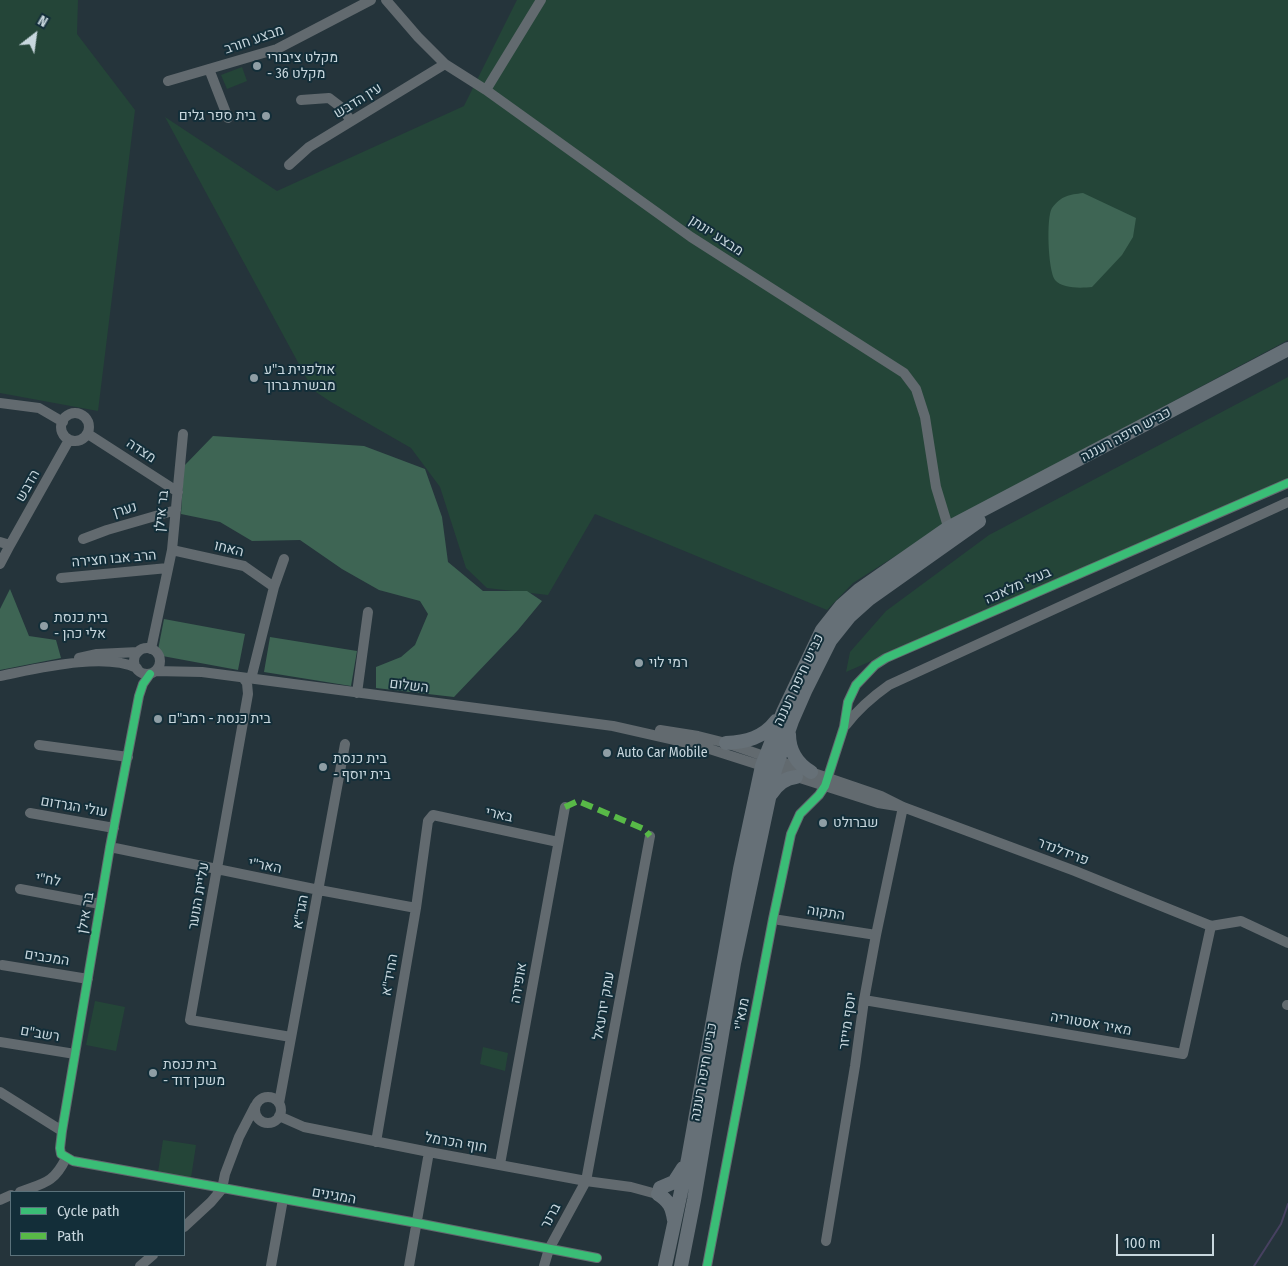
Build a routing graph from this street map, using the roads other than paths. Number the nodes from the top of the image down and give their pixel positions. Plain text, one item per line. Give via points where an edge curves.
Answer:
1 (371, 0) edge
2 (386, 0) edge
3 (541, 0) edge
4 (445, 64) junction
5 (209, 69) junction
6 (168, 81) dead end
7 (486, 90) junction
8 (301, 100) dead end
9 (228, 118) dead end
10 (351, 121) junction
11 (289, 165) dead end
12 (1288, 349) edge
13 (1288, 360) edge
14 (0, 403) edge
15 (62, 422) junction
16 (88, 434) junction
17 (183, 434) dead end
18 (69, 440) junction
19 (1288, 483) edge
20 (178, 492) junction
21 (1288, 502) edge
22 (176, 510) junction
23 (950, 533) junction
24 (83, 539) dead end
25 (5, 543) edge
26 (172, 550) junction
27 (284, 559) dead end
28 (0, 564) edge
29 (168, 568) junction
30 (61, 578) dead end
31 (274, 587) junction
32 (368, 612) dead end
33 (151, 649) junction
34 (138, 652) junction
35 (160, 657) junction
36 (56, 665) junction
37 (137, 668) junction
38 (153, 672) junction
39 (202, 672) junction
40 (0, 676) edge
41 (247, 678) junction
42 (357, 693) junction
43 (782, 712) junction
44 (613, 726) junction
45 (790, 728) junction
46 (844, 728) junction
47 (345, 744) dead end
48 (726, 744) junction
49 (39, 745) dead end
50 (128, 757) junction
51 (770, 763) junction
52 (803, 776) junction
53 (827, 782) junction
54 (768, 799) junction
55 (810, 804) junction
56 (565, 807) dead end
57 (903, 807) junction
58 (30, 813) dead end
59 (433, 815) joint
60 (114, 828) junction
61 (650, 836) dead end
62 (558, 842) junction
63 (110, 847) junction
64 (217, 870) junction
65 (20, 889) dead end
66 (319, 890) junction
67 (100, 904) junction
68 (416, 908) junction
69 (773, 919) junction
70 (1211, 926) junction
71 (876, 935) junction
72 (1288, 943) edge
73 (2, 965) dead end
74 (88, 979) junction
75 (864, 1000) junction
76 (291, 1037) junction
77 (0, 1042) edge
78 (75, 1054) junction
79 (282, 1085) junction
80 (0, 1092) edge
81 (266, 1096) junction
82 (279, 1103) junction
83 (255, 1106) junction
84 (280, 1116) junction
85 (261, 1121) junction
86 (62, 1131) junction
87 (239, 1137) junction
88 (376, 1142) junction
89 (429, 1152) junction
90 (66, 1158) junction
91 (688, 1159) junction
92 (500, 1164) junction
93 (586, 1181) junction
94 (222, 1189) junction
95 (23, 1191) edge
96 (659, 1191) junction
97 (679, 1196) junction
98 (283, 1200) junction
99 (694, 1200) junction
100 (674, 1221) junction
101 (417, 1223) junction
102 (185, 1226) edge
103 (826, 1241) dead end
104 (549, 1249) junction
105 (152, 1256) edge
106 (597, 1258) dead end
107 (140, 1266) edge
108 (271, 1266) edge
109 (409, 1266) edge
110 (544, 1266) edge
111 (665, 1266) edge
112 (681, 1266) edge
113 (707, 1266) edge

1 - 5 street, מבצע חורב via 277,49
2 - 4 street, מבצע יונתן
3 - 7 street
4 - 7 street, מבצע יונתן
4 - 10 street, עין הדבש
5 - 6 street, מבצע חורב
5 - 9 street
7 - 23 street, מבצע יונתן via 691,237 904,372 916,389 925,417 936,487
8 - 10 street via 329,98
10 - 11 street, עין הדבש
12 - 23 highway, כביש חיפה רעננה
13 - 23 highway, כביש חיפה רעננה
14 - 15 street via 39,408
15 - 16 street via 68,415 82,415 89,425
15 - 18 street via 63,434
16 - 18 street via 82,440
16 - 20 street, מצדה
17 - 20 street, בר אילן
18 - 25 street, הדבש
19 - 46 street, בעלי מלאכה via 886,658 870,669 856,685 848,702
20 - 22 street, בר אילן
21 - 46 street, בעלי מלאכה via 895,682 857,710
22 - 24 street, נערן
22 - 26 street, בר אילן
23 - 43 highway, כביש חיפה רעננה via 859,590 841,606 822,630
23 - 45 highway, כביש חיפה רעננה via 850,616 830,641
25 - 28 street
26 - 29 street, בר אילן
26 - 31 street, האחו via 244,566
27 - 31 street
29 - 30 street, הרב אבו חצירה
29 - 33 street, בר אילן
31 - 41 street
32 - 42 street
33 - 34 street
33 - 35 street
34 - 36 street via 97,654
34 - 37 street via 134,662
35 - 38 street via 160,666
35 - 39 street, השלום via 172,664
36 - 37 street via 112,662
36 - 40 street
37 - 38 street via 141,672
38 - 39 street, השלום
38 - 50 street, בר אילן via 143,684
39 - 41 street, השלום
41 - 42 street, השלום
41 - 64 street, עליית הנוער via 248,694
42 - 44 street, השלום
43 - 48 highway via 762,735
43 - 51 highway, כביש חיפה רעננה
44 - 48 street, השלום via 642,727
44 - 51 street, השלום
45 - 51 highway, כביש חיפה רעננה
45 - 52 highway via 792,751
46 - 53 street, בעלי מלאכה
47 - 66 street, הגר"א
48 - 51 street, השלום
49 - 50 street
50 - 60 street, בר אילן
51 - 52 street, פרידלנדר
51 - 52 street, פרידלנדר
51 - 54 highway, כביש חיפה רעננה
51 - 91 highway, כביש חיפה רעננה via 740,869
52 - 53 street, פרידלנדר
52 - 54 highway via 791,777 780,783
52 - 55 street via 810,792
53 - 55 street, מנא"י
53 - 57 street, פרידלנדר via 878,803
54 - 99 highway, כביש חיפה רעננה via 734,963
55 - 69 street, מנא"י via 800,814 791,834
56 - 62 street, אופירה
57 - 70 street, פרידלנדר
57 - 71 street, יוסף מייזר
58 - 60 street, עולי הגרדום
59 - 62 street, בארי
59 - 68 street, החיד"א via 428,821
60 - 63 street, בר אילן
61 - 93 street, עמק יזרעאל
62 - 92 street, אופירה
63 - 64 street, האר"י
63 - 67 street, בר אילן
64 - 66 street, האר"י
64 - 76 street, עליית הנוער via 190,1020
65 - 67 street, לח"י
66 - 68 street, האר"י
66 - 76 street, הגר"א
67 - 74 street, בר אילן
68 - 88 street, החיד"א
69 - 71 street, התקוה
69 - 113 street, מנא"י
70 - 72 street via 1241,921
70 - 75 street, מאיר אסטוריה via 1183,1054
71 - 75 street, יוסף מייזר
73 - 74 street, המכבים
74 - 78 street, בר אילן
75 - 103 street, יוסף מייזר
76 - 79 street, הגר"א
77 - 78 street, רשב"ם
78 - 86 street, בר אילן
79 - 81 street
79 - 82 street, הגר"א
80 - 86 street
81 - 82 street
81 - 83 street
82 - 84 street
83 - 85 street via 255,1114
83 - 87 street
84 - 85 street via 269,1123
84 - 88 street, חוף הכרמל via 304,1127
85 - 87 street
86 - 90 street, בר אילן via 60,1148
87 - 94 street
88 - 89 street, חוף הכרמל
89 - 92 street, חוף הכרמל
89 - 101 street
90 - 94 street, המגינים
90 - 95 street via 51,1180
91 - 96 highway via 674,1182
91 - 97 highway, כביש חיפה רעננה
92 - 93 street, חוף הכרמל
93 - 96 street, חוף הכרמל
93 - 104 street, ברנר
94 - 98 street, המגינים
94 - 102 street
96 - 97 street, חוף הכרמל
96 - 100 highway via 669,1202
97 - 99 street, חוף הכרמל
97 - 100 highway, כביש חיפה רעננה
98 - 101 street, המגינים
98 - 108 street
99 - 112 highway, כביש חיפה רעננה
100 - 111 highway, כביש חיפה רעננה
101 - 104 street, המגינים
101 - 109 street
104 - 106 street, המגינים
104 - 110 street, ברנר
105 - 107 street

